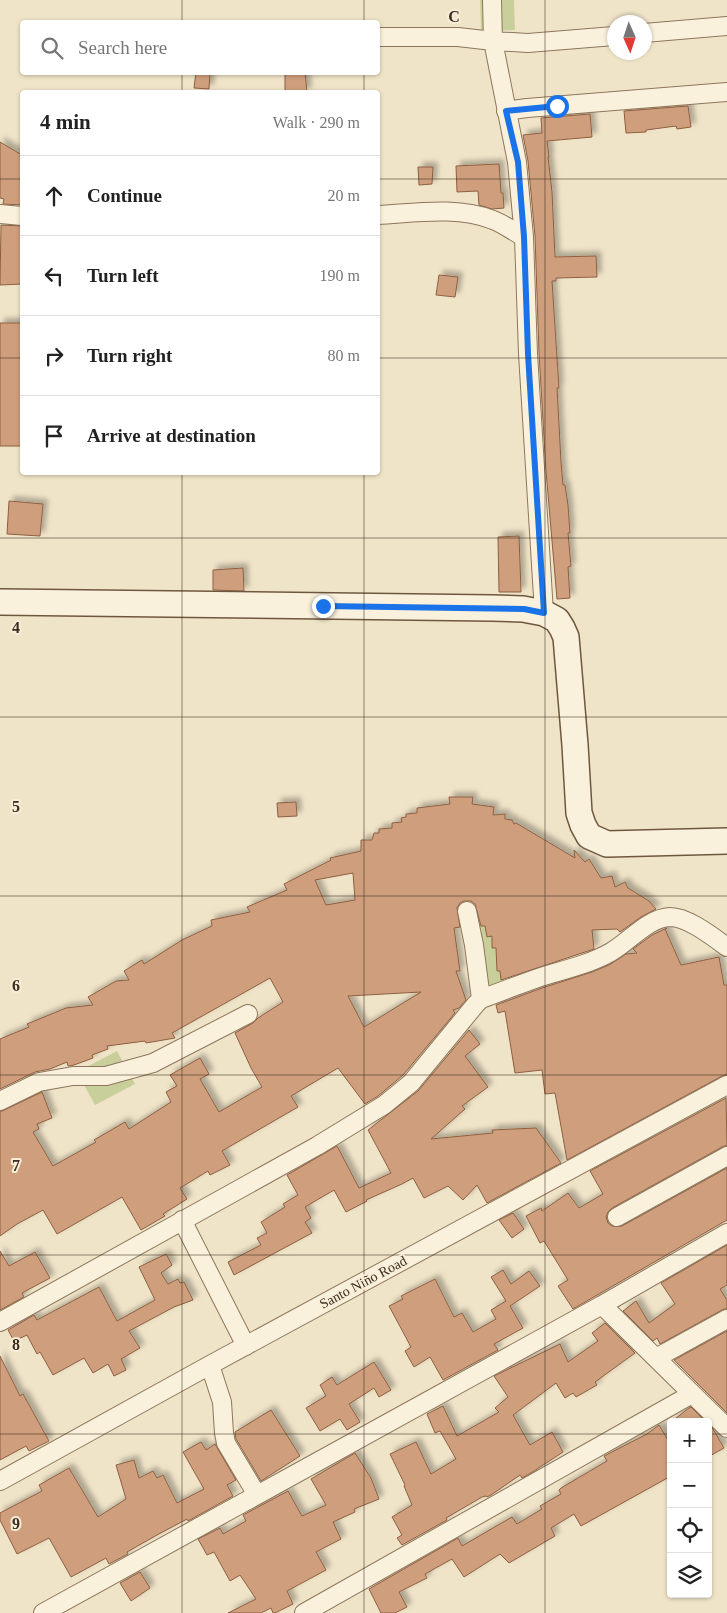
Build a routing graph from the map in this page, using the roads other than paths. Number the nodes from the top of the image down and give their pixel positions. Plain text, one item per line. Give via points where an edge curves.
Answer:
1 (492, 0) edge
2 (727, 26) edge
3 (652, 33) edge
4 (380, 37) edge
5 (607, 37) edge
6 (493, 41) junction
7 (727, 92) edge
8 (506, 111) junction
9 (0, 214) edge
10 (380, 215) edge
11 (20, 216) edge
12 (524, 237) junction
13 (0, 602) edge
14 (544, 613) junction
15 (727, 841) edge
16 (467, 911) dead end
17 (727, 947) edge
18 (482, 999) junction
19 (248, 1014) dead end
20 (727, 1085) edge
21 (0, 1101) edge
22 (727, 1156) edge
23 (617, 1217) dead end
24 (182, 1220) junction
25 (727, 1233) edge
26 (602, 1305) junction
27 (727, 1319) edge
28 (0, 1322) edge
29 (246, 1346) junction
30 (656, 1358) junction
31 (210, 1365) junction
32 (692, 1394) junction
33 (727, 1428) edge
34 (0, 1481) edge
35 (257, 1495) junction
36 (43, 1613) edge
37 (304, 1613) edge

1 - 6 street
2 - 3 street
4 - 6 street via 458,37
5 - 6 street via 528,43
6 - 8 street
7 - 8 street
8 - 12 street via 518,162
9 - 11 street
10 - 12 street via 437,211 459,213 494,221
12 - 14 street
13 - 14 street via 500,608
14 - 15 street via 557,620 566,637 579,813 589,836 607,844
16 - 18 street
17 - 18 street via 676,917 662,918 612,952
18 - 24 street via 411,1083 384,1105
19 - 21 street via 153,1063 106,1076 48,1080
20 - 29 street, Santo Niño Road
22 - 23 street
24 - 28 street
24 - 29 street
25 - 26 street
26 - 30 street
26 - 35 street
27 - 30 street
29 - 31 street, Santo Niño Road
30 - 32 street
31 - 34 street, Santo Niño Road
31 - 35 street via 222,1402 226,1442
32 - 33 street
32 - 37 street
35 - 36 street

